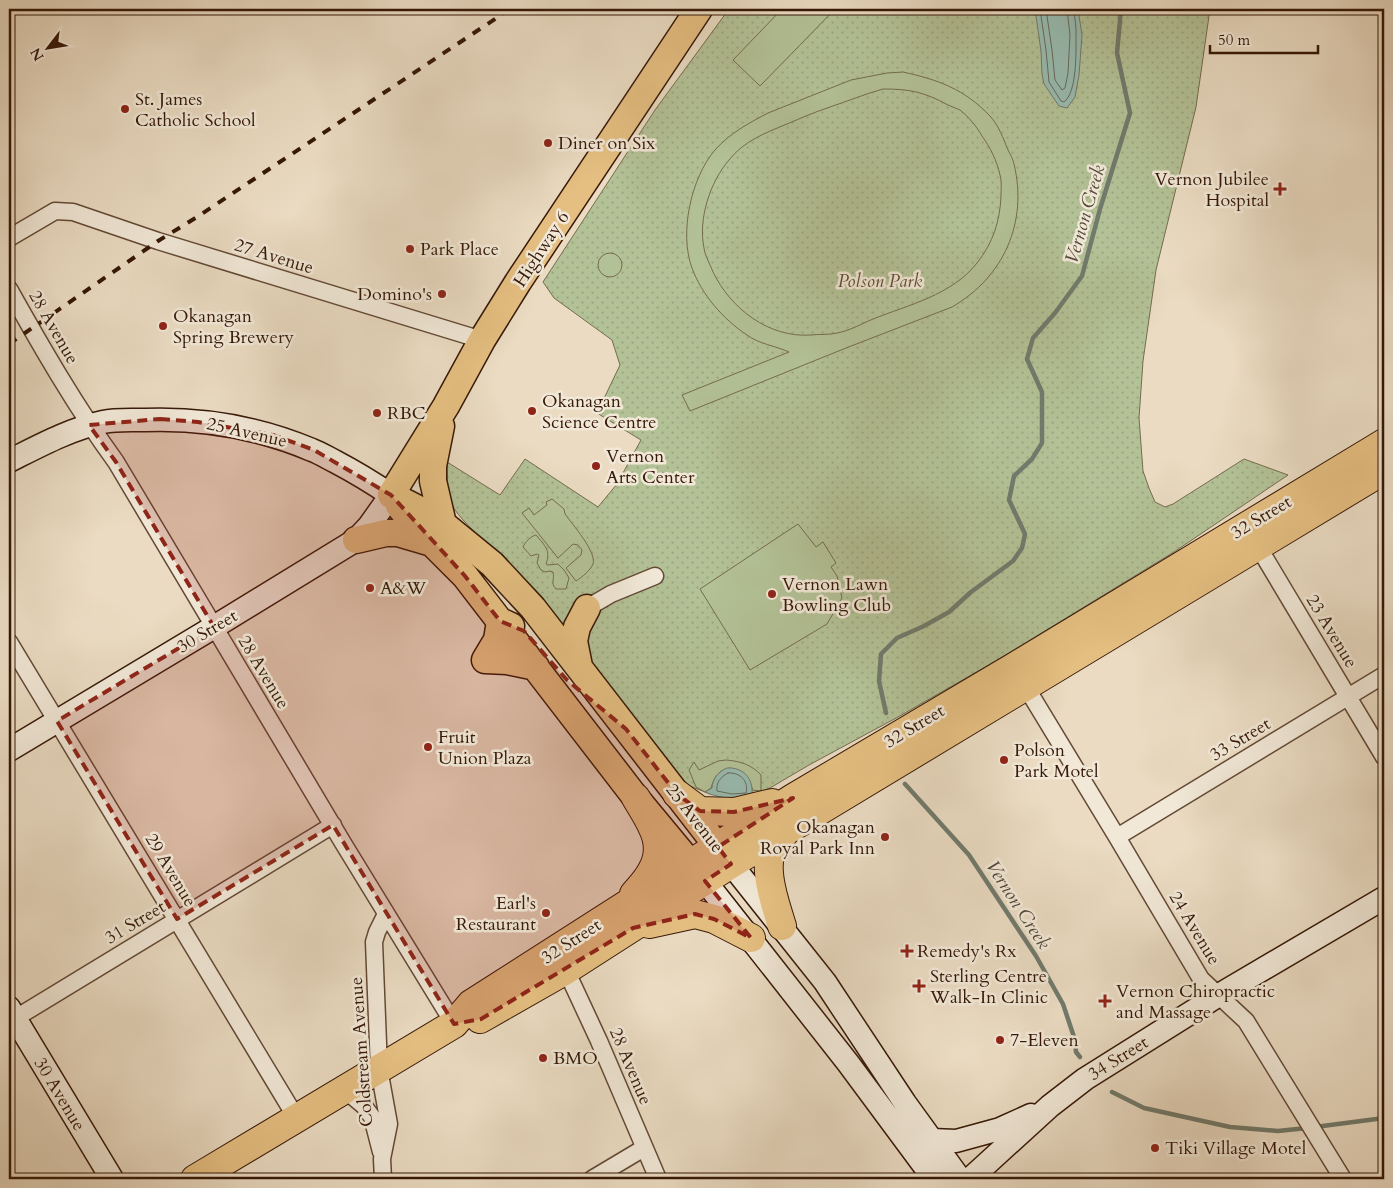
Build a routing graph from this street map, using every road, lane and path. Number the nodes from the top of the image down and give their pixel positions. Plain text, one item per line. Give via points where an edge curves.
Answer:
1 (699, 9) edge
2 (9, 238) edge
3 (9, 289) edge
4 (482, 340) junction
5 (446, 406) junction
6 (89, 425) junction
7 (1384, 443) edge
8 (9, 461) edge
9 (1384, 470) edge
10 (391, 495) junction
11 (438, 534) junction
12 (1252, 536) junction
13 (356, 540) junction
14 (656, 576) dead end
15 (533, 608) junction
16 (586, 608) junction
17 (500, 621) junction
18 (214, 628) junction
19 (9, 642) edge
20 (579, 666) junction
21 (536, 667) junction
22 (1384, 675) edge
23 (1026, 687) junction
24 (1348, 697) junction
25 (57, 721) junction
26 (626, 728) junction
27 (9, 750) edge
28 (1384, 757) edge
29 (677, 794) junction
30 (636, 798) junction
31 (793, 798) junction
32 (333, 825) junction
33 (785, 832) junction
34 (1117, 837) junction
35 (724, 856) junction
36 (698, 872) junction
37 (1384, 898) edge
38 (386, 914) junction
39 (628, 918) junction
40 (177, 919) junction
41 (782, 926) junction
42 (751, 938) junction
43 (566, 970) junction
44 (1219, 995) junction
45 (11, 1016) edge
46 (454, 1024) junction
47 (379, 1069) junction
48 (345, 1090) junction
49 (1050, 1106) junction
50 (297, 1119) junction
51 (932, 1140) junction
52 (644, 1148) junction
53 (382, 1159) junction
54 (112, 1179) edge
55 (195, 1179) edge
56 (383, 1179) edge
57 (592, 1179) edge
58 (658, 1179) edge
59 (934, 1179) edge
60 (960, 1179) edge
61 (970, 1179) edge
62 (1343, 1179) edge

1 - 4 main road, Highway 6
2 - 4 street, 27 Avenue via 55,212 72,212
3 - 6 street, 28 Avenue
4 - 5 main road, Highway 6
5 - 10 main road, Highway 6
5 - 11 main road via 433,466
6 - 8 street, 25 Avenue via 56,437
6 - 10 street, 25 Avenue via 106,421 160,419 237,427 273,435 314,450
6 - 18 street, 28 Avenue via 116,462
7 - 12 highway, 32 Street
9 - 12 highway, 32 Street
10 - 11 main road, 25 Avenue via 422,511
10 - 13 street, 30 Street
11 - 13 main road via 386,532
11 - 15 main road, 25 Avenue via 492,564
11 - 17 main road, 25 Avenue
12 - 23 highway, 32 Street
12 - 24 street, 23 Avenue
12 - 31 highway, 32 Street via 1001,675
13 - 18 street, 30 Street
14 - 16 street
15 - 16 main road via 560,615
15 - 20 main road, 25 Avenue
16 - 20 main road via 574,641
17 - 21 main road, 25 Avenue
17 - 21 main road via 497,640 485,660
17 - 26 main road via 524,631 589,701
18 - 25 street, 30 Street
18 - 32 street, 28 Avenue
19 - 25 street, 29 Avenue
20 - 26 main road, 25 Avenue
21 - 30 main road, 25 Avenue
22 - 24 street, 33 Street
23 - 33 highway, 32 Street
23 - 34 street, 24 Avenue
24 - 28 street, 23 Avenue
24 - 34 street, 33 Street
25 - 27 street, 30 Street
25 - 40 street, 29 Avenue
26 - 29 main road, 25 Avenue
29 - 31 highway via 700,811 734,812
29 - 35 main road, 25 Avenue
30 - 36 main road, 25 Avenue
30 - 39 highway via 654,829 659,848 651,873
31 - 35 highway, 32 Street
32 - 38 street, 28 Avenue
32 - 40 street, 31 Street
33 - 35 highway, 32 Street
33 - 41 highway via 770,855 772,894
34 - 44 street, 24 Avenue via 1202,979
35 - 36 highway, 32 Street
35 - 41 street, 25 Avenue
36 - 39 highway, 32 Street
36 - 42 street, 25 Avenue
37 - 44 street, 34 Street
38 - 46 street, 28 Avenue
38 - 47 street, Coldstream Avenue via 374,942
39 - 42 highway via 670,919 694,914 714,918
39 - 43 highway, 32 Street
39 - 46 highway, 32 Street via 471,1004
40 - 45 street, 31 Street
40 - 50 street, 29 Avenue
41 - 51 street, 25 Avenue via 825,982
42 - 59 street, 25 Avenue
43 - 46 highway, 32 Street via 481,1019
43 - 52 street, 28 Avenue
44 - 49 street, 34 Street via 1094,1073
44 - 62 street, 24 Avenue via 1246,1021
45 - 54 street, 30 Avenue
46 - 47 highway, 32 Street
47 - 48 highway, 32 Street
47 - 53 street, Coldstream Avenue via 389,1124
48 - 50 highway, 32 Street
48 - 53 street, Coldstream Avenue via 372,1117
49 - 51 street via 1000,1129 973,1137 956,1141
49 - 61 street, 34 Street
50 - 55 highway, 32 Street
51 - 60 street, 25 Avenue
52 - 57 street
52 - 58 street, 28 Avenue
53 - 56 street, Coldstream Avenue

